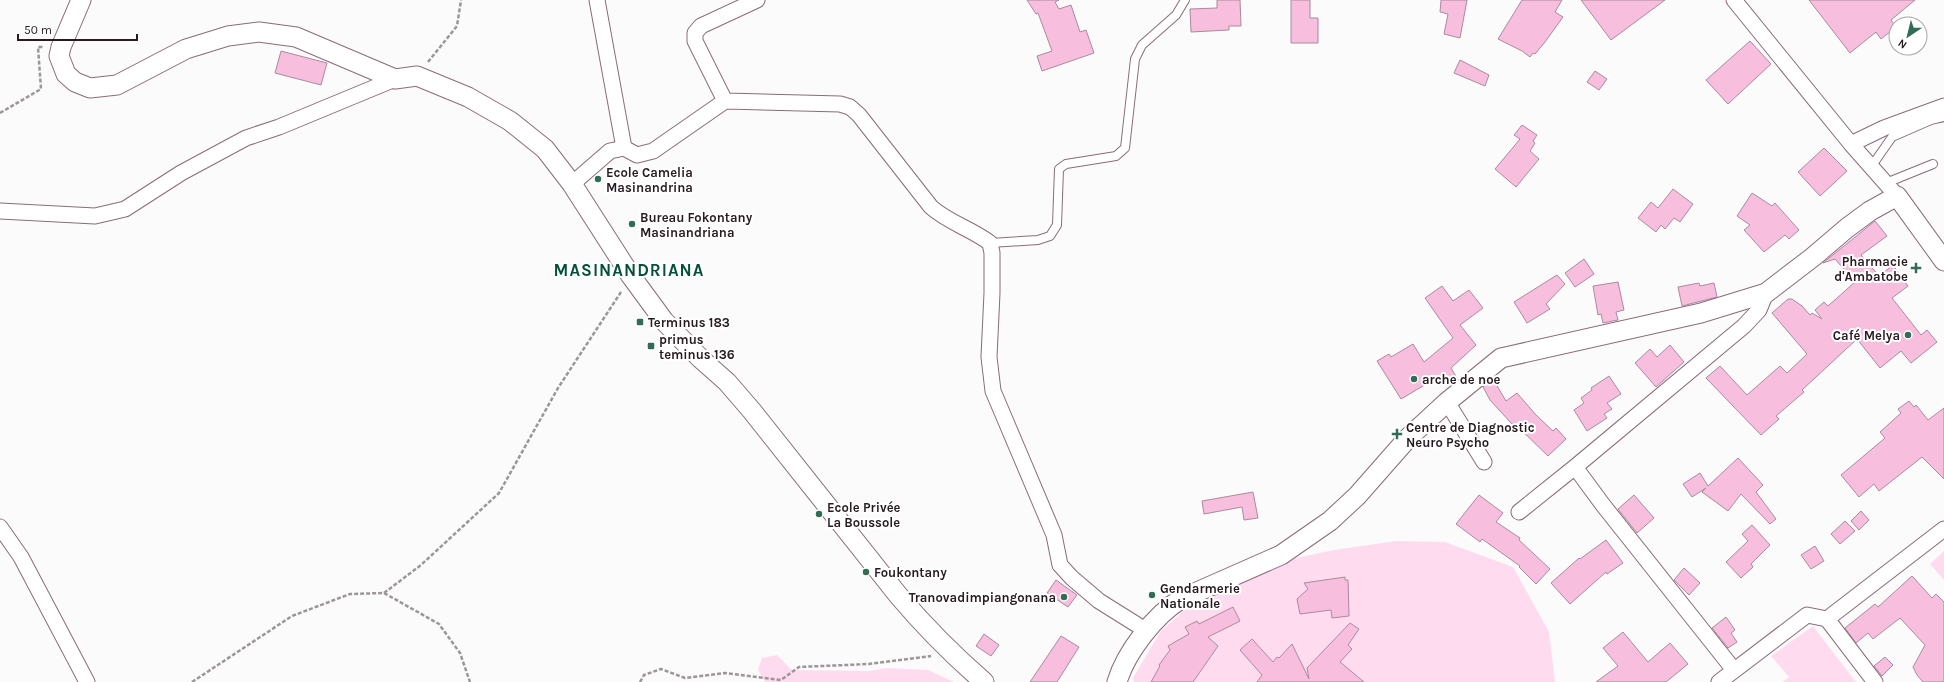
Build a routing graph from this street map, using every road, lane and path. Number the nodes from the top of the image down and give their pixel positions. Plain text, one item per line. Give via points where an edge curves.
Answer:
1 (81, 0) edge
2 (461, 0) edge
3 (597, 0) edge
4 (757, 0) edge
5 (1185, 0) edge
6 (1734, 0) edge
7 (61, 47) junction
8 (417, 76) junction
9 (395, 79) junction
10 (725, 101) junction
11 (1944, 106) edge
12 (0, 113) edge
13 (1944, 117) edge
14 (1851, 144) junction
15 (624, 148) junction
16 (1933, 164) dead end
17 (1871, 167) junction
18 (572, 184) junction
19 (1891, 190) junction
20 (0, 212) edge
21 (990, 243) junction
22 (1944, 261) edge
23 (631, 276) junction
24 (1766, 292) junction
25 (1447, 402) junction
26 (1484, 462) dead end
27 (1575, 467) junction
28 (1519, 512) dead end
29 (0, 527) edge
30 (1944, 529) edge
31 (384, 593) junction
32 (1827, 619) junction
33 (1147, 631) junction
34 (952, 654) junction
35 (1734, 670) junction
36 (87, 682) edge
37 (192, 682) edge
38 (470, 682) edge
39 (640, 682) edge
40 (984, 682) edge
41 (1117, 682) edge
42 (1719, 682) edge
43 (1875, 682) edge

1 - 7 street
2 - 8 path via 457,26
3 - 15 street
4 - 10 street via 701,26 695,32 695,41
5 - 21 lane via 1176,15 1142,45 1135,59 1125,148 1116,156 1066,164 1059,169 1057,225 1050,236 1038,240
6 - 14 street
7 - 9 street via 59,56 66,74 75,82 90,88 116,85 186,49 228,36 259,32 296,36
7 - 12 path via 38,47 41,89
8 - 9 street
8 - 18 street via 468,97 510,121 545,149
9 - 20 street via 246,138 124,208 95,216
10 - 15 street via 653,151 637,154
10 - 21 street via 840,104 850,107 882,143 931,207 941,216
11 - 14 street via 1897,122
13 - 17 lane via 1892,137
14 - 17 street
15 - 18 street via 610,151
16 - 19 lane
17 - 19 street
18 - 23 street
19 - 22 street
19 - 24 street via 1870,212
21 - 33 street via 992,293 989,357 994,391 1054,535 1060,566 1099,601
23 - 31 path via 558,388 499,493 421,565
23 - 34 street via 664,321 727,382 752,411 898,595
24 - 25 street via 1701,313 1501,358
24 - 27 street via 1759,310 1744,326
25 - 26 street
25 - 33 street via 1408,438 1357,496 1330,520 1281,555 1181,599 1167,608
27 - 28 street
27 - 35 street
29 - 36 street via 21,557
30 - 32 street
31 - 37 path via 350,594 292,616
31 - 38 path via 438,624 460,654
32 - 35 street via 1807,615
32 - 43 street
33 - 41 street via 1125,664
34 - 39 path via 869,664 799,667 781,680 725,673 685,678 661,669 644,675
34 - 40 street
35 - 42 street

